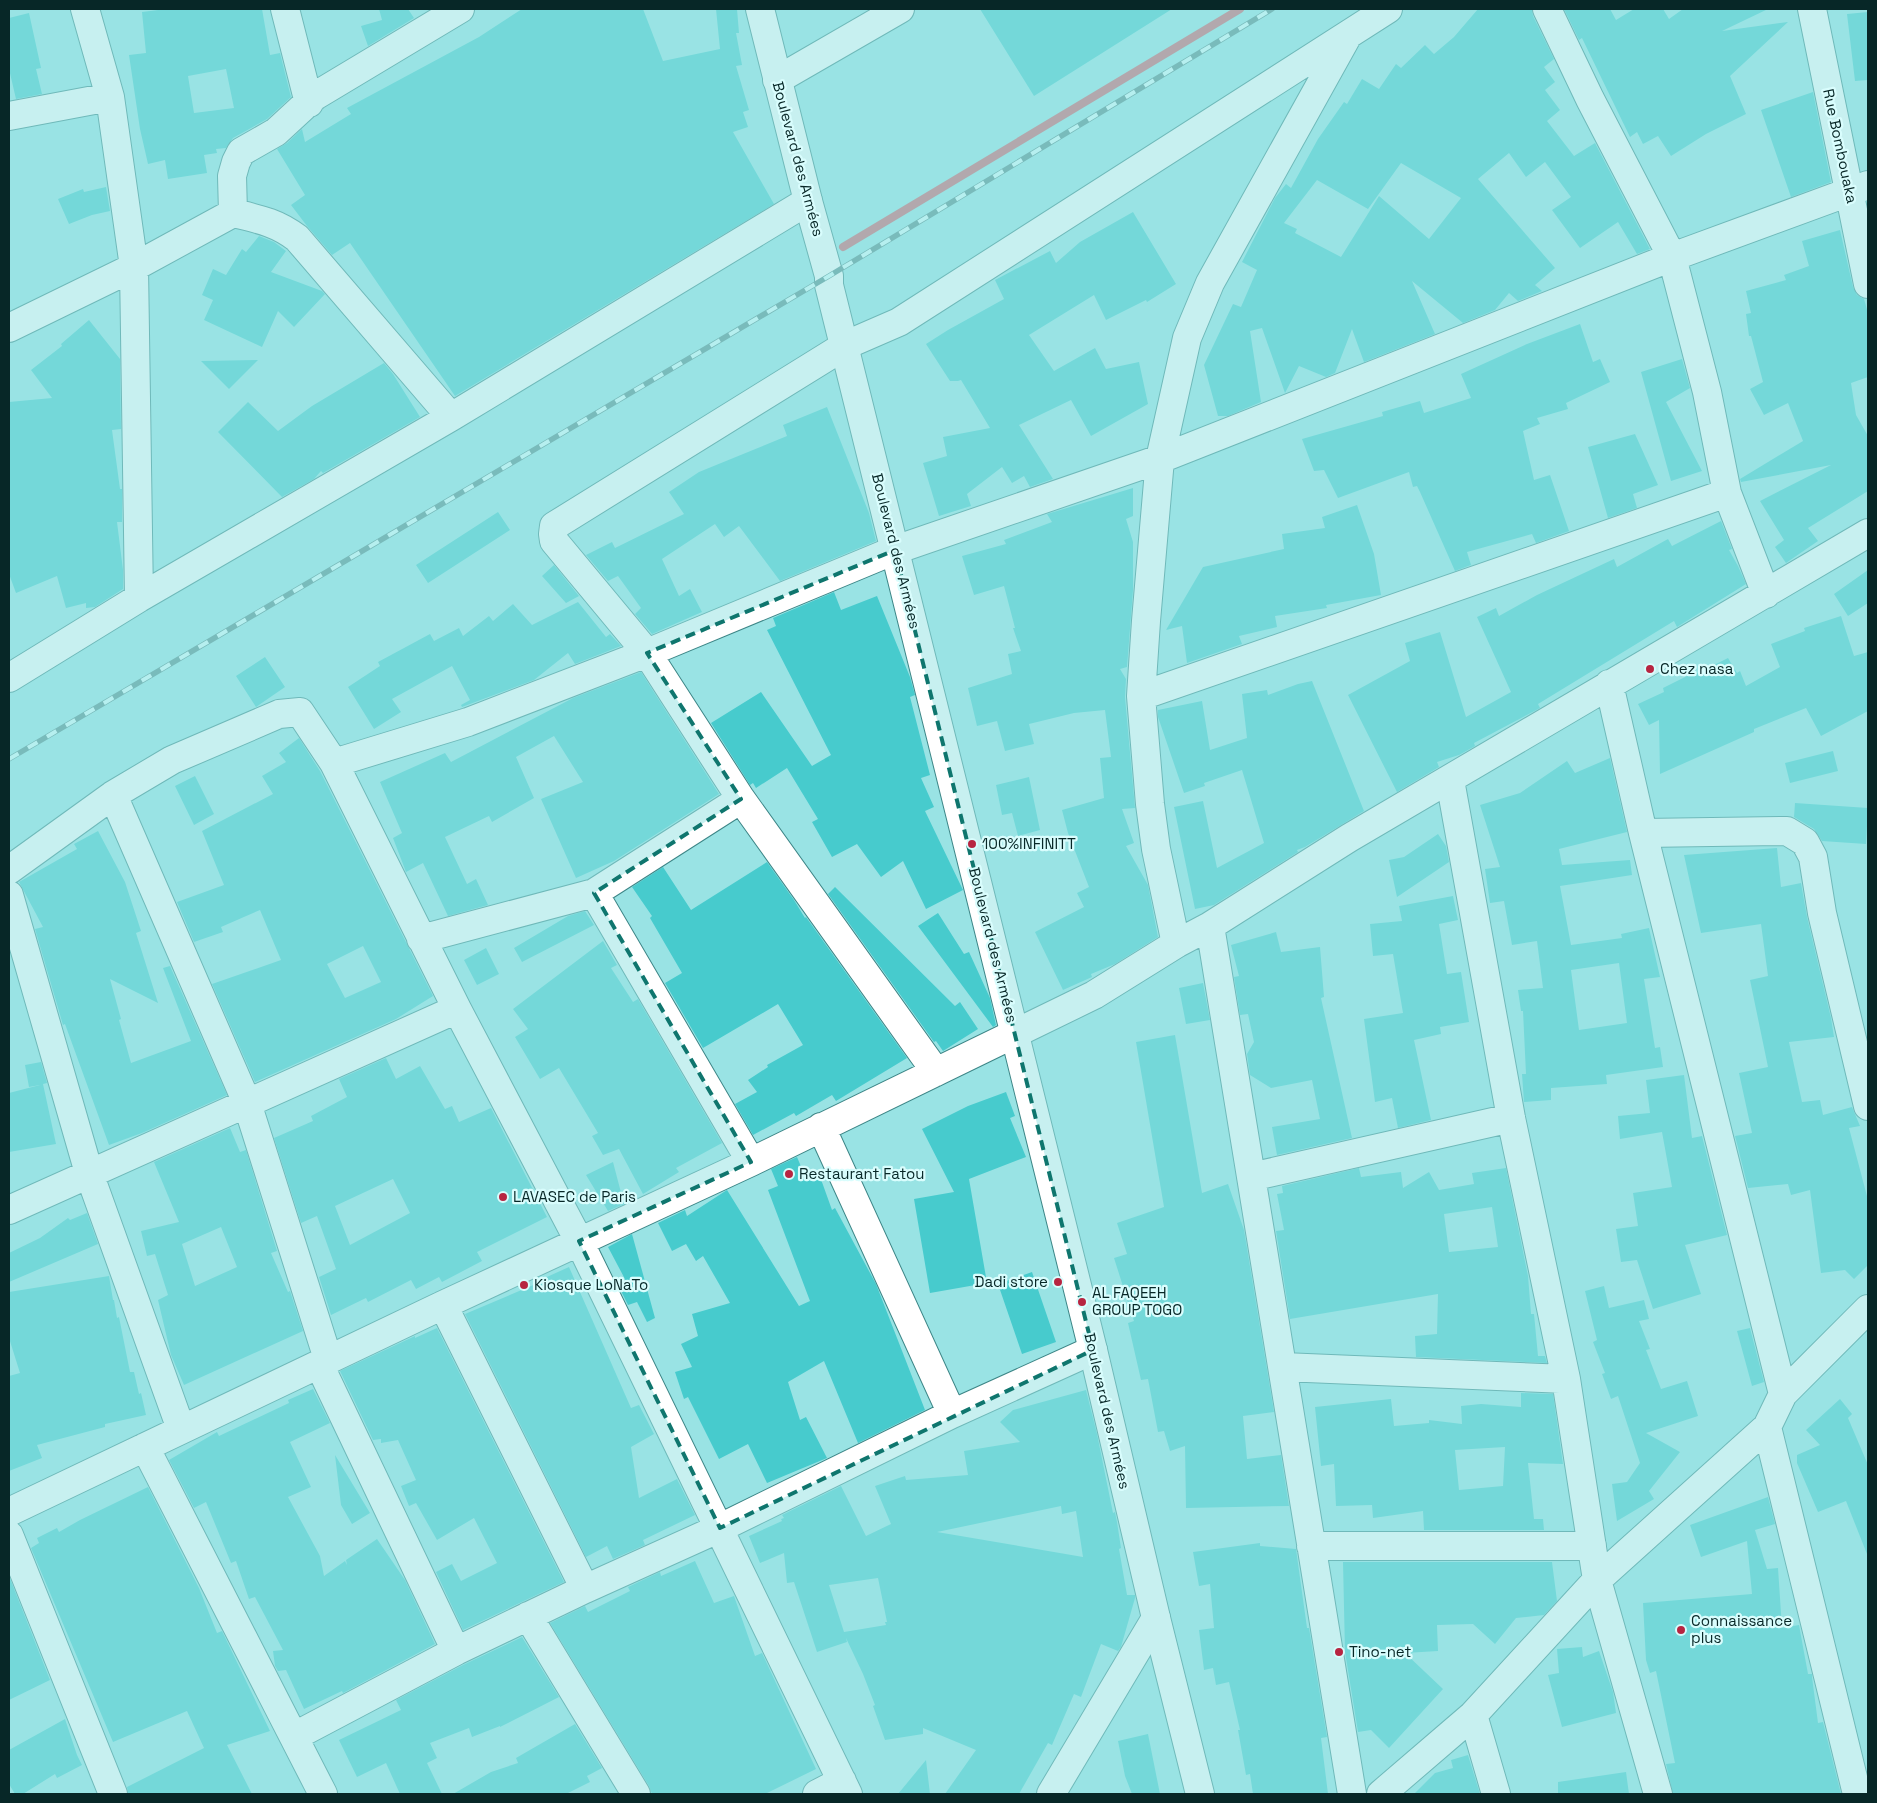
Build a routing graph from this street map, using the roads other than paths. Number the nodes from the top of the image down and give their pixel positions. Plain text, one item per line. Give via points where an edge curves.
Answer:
1 (86, 9) edge
2 (285, 9) edge
3 (460, 9) edge
4 (760, 9) edge
5 (900, 9) edge
6 (1388, 9) edge
7 (1547, 9) edge
8 (1812, 9) edge
9 (1349, 32) junction
10 (777, 80) junction
11 (110, 96) junction
12 (309, 103) junction
13 (9, 116) edge
14 (1859, 188) edge
15 (808, 201) junction
16 (233, 213) junction
17 (1672, 256) junction
18 (134, 266) junction
19 (1868, 284) edge
20 (9, 328) edge
21 (846, 345) junction
22 (451, 417) junction
23 (1160, 460) junction
24 (1727, 492) junction
25 (1868, 534) edge
26 (895, 550) junction
27 (1766, 594) junction
28 (139, 598) junction
29 (648, 653) junction
30 (9, 678) edge
31 (1609, 684) junction
32 (1142, 696) junction
33 (334, 763) junction
34 (1450, 780) junction
35 (113, 796) junction
36 (740, 799) junction
37 (1643, 833) junction
38 (9, 870) edge
39 (594, 893) junction
40 (9, 895) edge
41 (1210, 926) junction
42 (422, 939) junction
43 (1176, 944) junction
44 (457, 1009) junction
45 (1014, 1033) junction
46 (936, 1072) junction
47 (247, 1103) junction
48 (1868, 1106) edge
49 (1511, 1118) junction
50 (822, 1127) junction
51 (751, 1162) junction
52 (89, 1172) junction
53 (1250, 1177) junction
54 (9, 1210) edge
55 (579, 1241) junction
56 (443, 1305) junction
57 (1868, 1309) edge
58 (1093, 1350) junction
59 (324, 1361) junction
60 (1283, 1368) junction
61 (1566, 1379) junction
62 (1783, 1394) junction
63 (952, 1414) junction
64 (1767, 1427) junction
65 (181, 1429) junction
66 (144, 1446) junction
67 (9, 1512) edge
68 (720, 1528) junction
69 (9, 1536) edge
70 (1311, 1546) junction
71 (1592, 1546) junction
72 (1597, 1580) junction
73 (585, 1589) junction
74 (528, 1616) junction
75 (1156, 1618) junction
76 (456, 1651) junction
77 (1473, 1715) junction
78 (295, 1736) junction
79 (845, 1788) edge
80 (113, 1794) edge
81 (323, 1794) edge
82 (636, 1794) edge
83 (817, 1794) edge
84 (1051, 1794) edge
85 (1200, 1794) edge
86 (1352, 1794) edge
87 (1381, 1794) edge
88 (1496, 1794) edge
89 (1658, 1794) edge
90 (1857, 1794) edge

1 - 11 street
2 - 12 street
3 - 12 street via 315,96
4 - 10 street, Boulevard des Armées
5 - 10 street
6 - 9 street
7 - 17 street via 1590,100
8 - 14 street, Rue Bombouaka
9 - 21 street via 899,322
9 - 23 street via 1210,283 1187,338
10 - 15 street, Boulevard des Armées
11 - 13 street
11 - 18 street
12 - 16 street via 276,132 242,152 232,176
14 - 17 street
14 - 19 street, Rue Bombouaka
15 - 21 street, Boulevard des Armées
15 - 22 street
16 - 18 street
16 - 22 street via 268,221 297,238
17 - 23 street
17 - 24 street via 1707,392
18 - 20 street
18 - 28 street
21 - 26 street, Boulevard des Armées
21 - 29 street via 554,526 554,541
22 - 28 street
23 - 26 street
23 - 32 street
24 - 27 street
24 - 32 street
25 - 27 street
26 - 29 street
26 - 45 street, Boulevard des Armées
27 - 31 street
28 - 30 street
29 - 33 street via 468,722
29 - 36 street
31 - 34 street
31 - 37 street
32 - 43 street via 1152,822
33 - 35 street via 300,712 290,712 172,760
33 - 42 street
34 - 41 street via 1349,838
34 - 49 street
35 - 38 street
35 - 47 street
36 - 39 street
36 - 46 street
37 - 48 street via 1787,831 1805,842 1813,857 1822,913
37 - 62 street
39 - 42 street
39 - 51 street
40 - 52 street
41 - 43 street
41 - 53 street
42 - 44 street
43 - 45 street via 1094,995
44 - 47 street
44 - 55 street
45 - 46 street
45 - 58 street, Boulevard des Armées
46 - 50 street
47 - 52 street
47 - 59 street
49 - 53 street
49 - 61 street
50 - 51 street
50 - 63 street
51 - 55 street
52 - 54 street
52 - 65 street
53 - 60 street
55 - 56 street
55 - 68 street
56 - 59 street
56 - 73 street
57 - 62 street
58 - 63 street
58 - 75 street, Boulevard des Armées
59 - 65 street
59 - 76 street
60 - 61 street
60 - 70 street
61 - 71 street
62 - 64 street
63 - 68 street
64 - 72 street
64 - 90 street
65 - 66 street
66 - 67 street
66 - 78 street
68 - 73 street
68 - 79 street
69 - 80 street
70 - 71 street
70 - 86 street
71 - 72 street
72 - 77 street
72 - 89 street
73 - 74 street
74 - 76 street
74 - 82 street
75 - 84 street
75 - 85 street, Boulevard des Armées
76 - 78 street
77 - 87 street
77 - 88 street
78 - 81 street
79 - 83 street

